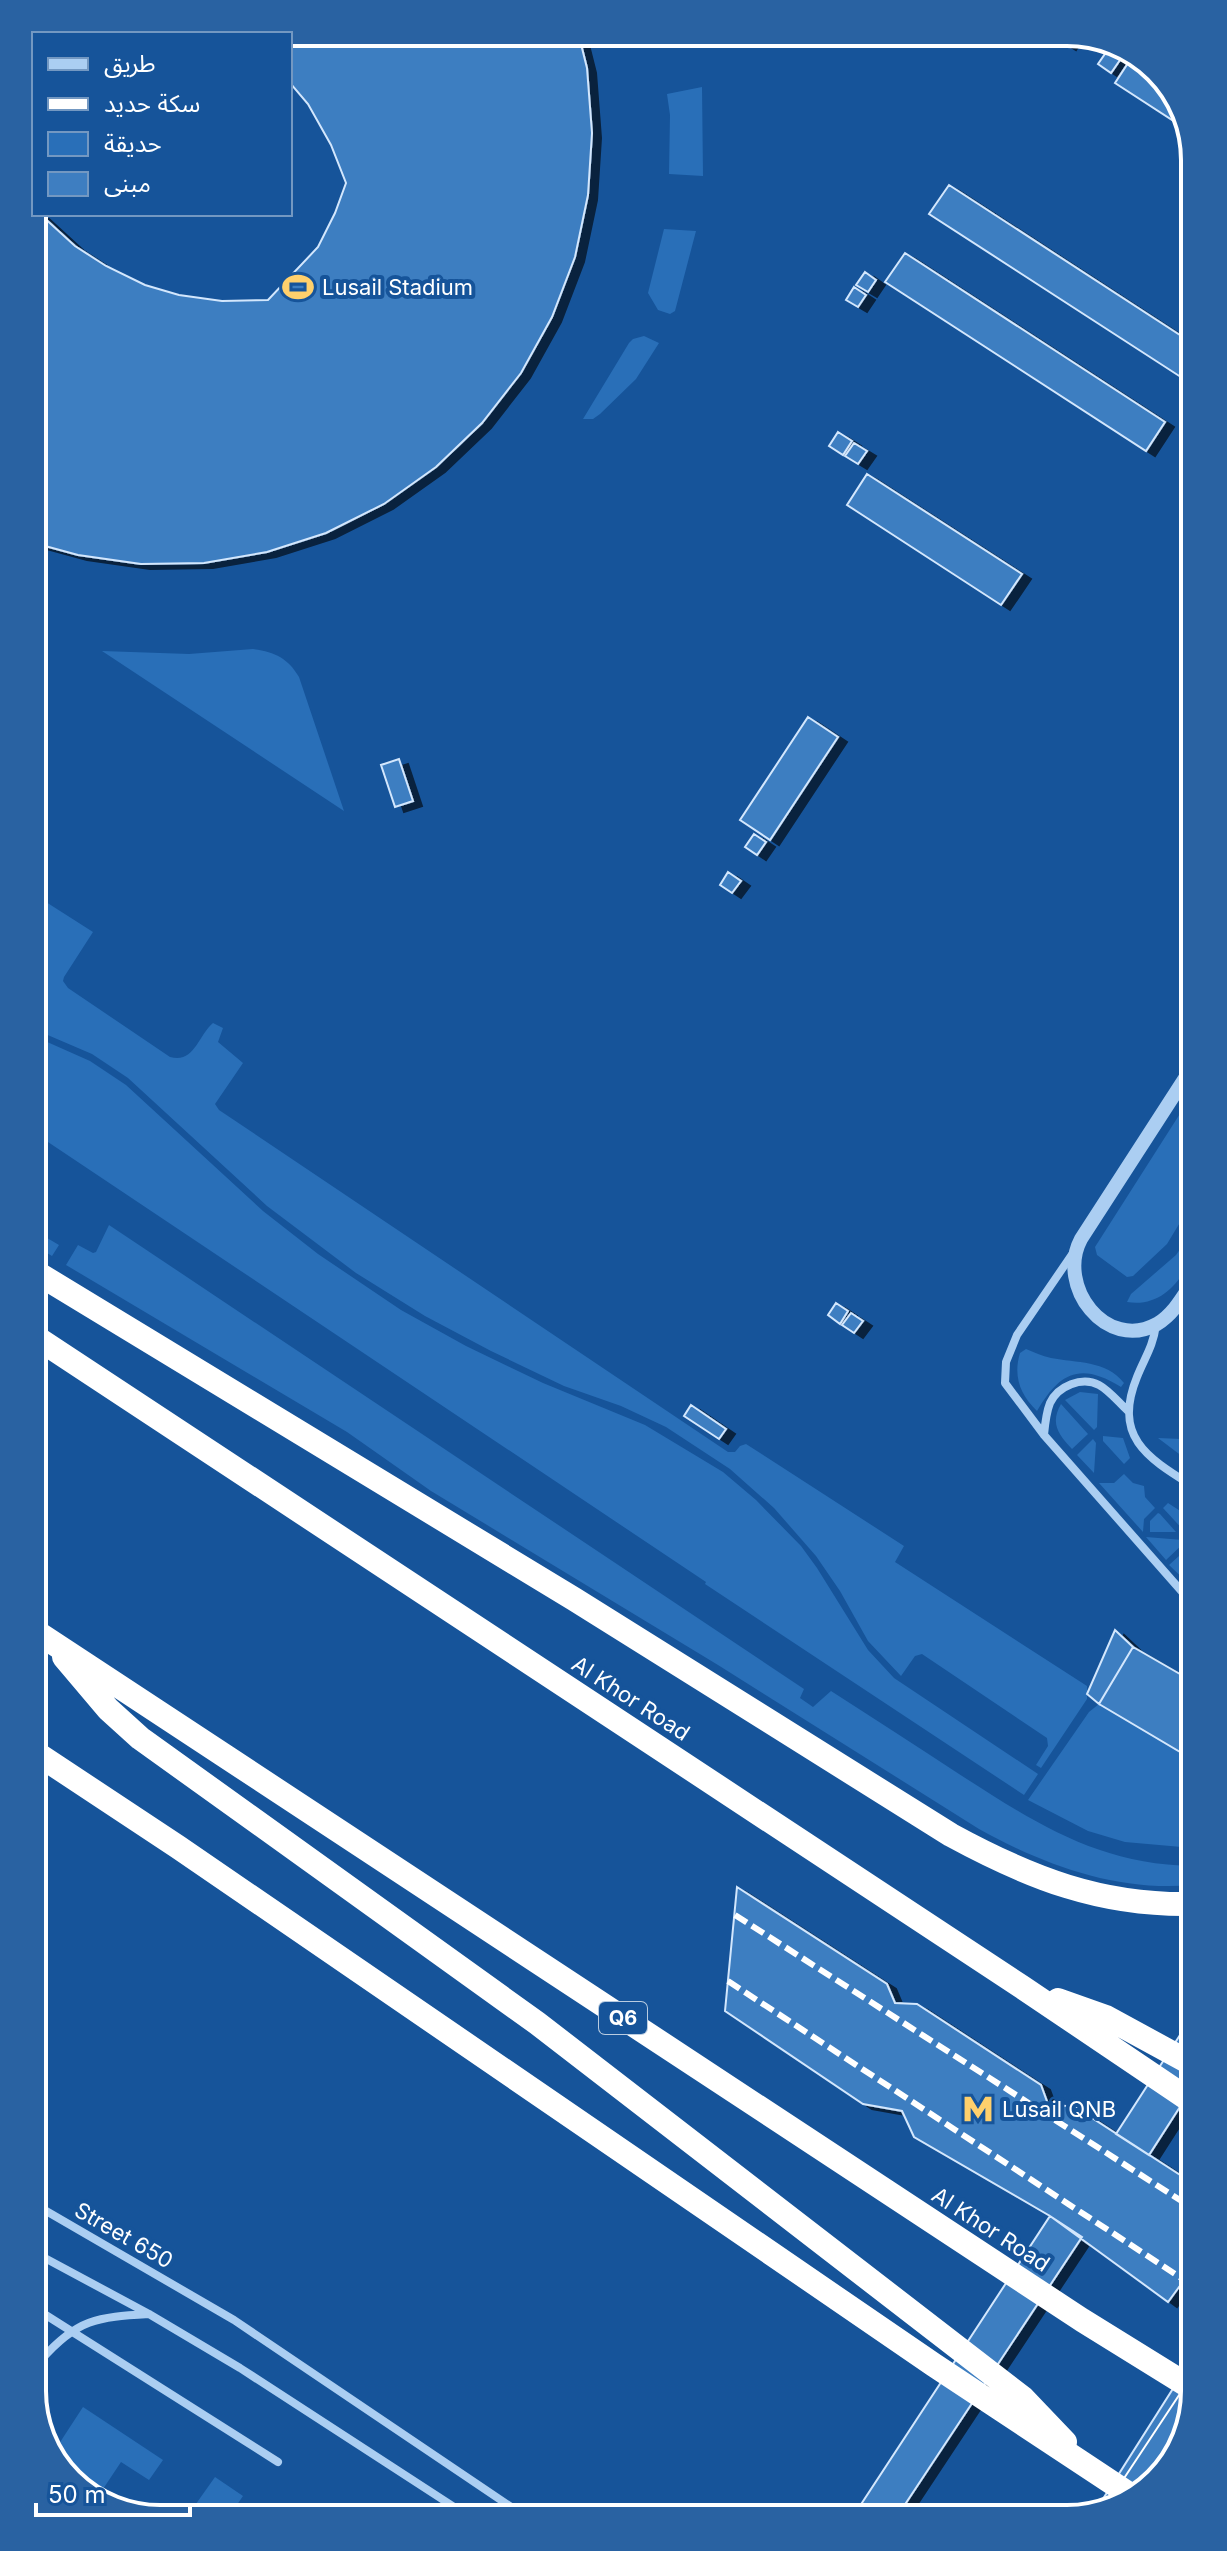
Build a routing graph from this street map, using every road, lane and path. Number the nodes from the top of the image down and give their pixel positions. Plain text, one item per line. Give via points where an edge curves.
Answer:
1 (1181, 1085) edge
2 (1074, 1253) junction
3 (46, 1278) edge
4 (1181, 1298) edge
5 (1156, 1325) junction
6 (46, 1344) edge
7 (1128, 1411) junction
8 (1044, 1435) junction
9 (1181, 1479) edge
10 (1181, 1591) edge
11 (46, 1637) edge
12 (46, 1760) edge
13 (1181, 1904) edge
14 (1022, 1987) junction
15 (1181, 2058) edge
16 (1181, 2094) edge
17 (46, 2212) edge
18 (46, 2259) edge
19 (149, 2314) junction
20 (46, 2315) edge
21 (72, 2330) junction
22 (46, 2354) edge
23 (1181, 2381) edge
24 (1077, 2459) junction
25 (278, 2462) dead end
26 (1123, 2490) edge
27 (451, 2505) edge
28 (508, 2505) edge

1 - 2 street
2 - 5 street via 1077,1289 1102,1320 1127,1330
2 - 8 street via 1017,1335 1004,1372 1011,1395
3 - 13 highway via 951,1835 1054,1884 1108,1898
4 - 5 street
5 - 7 street
6 - 14 highway, Al Khor Road
7 - 8 street via 1102,1387 1073,1384 1050,1402
7 - 9 street via 1140,1448
8 - 10 street
11 - 23 highway, Al Khor Road / Q6
11 - 24 highway via 140,1738 537,2023 1023,2398
12 - 24 highway
14 - 15 highway via 1106,2017
14 - 16 highway, Al Khor Road
17 - 28 street, Street 650 via 234,2320
18 - 19 street
19 - 21 street via 116,2316
19 - 27 street
20 - 21 street
21 - 22 street
21 - 25 street
24 - 26 highway

